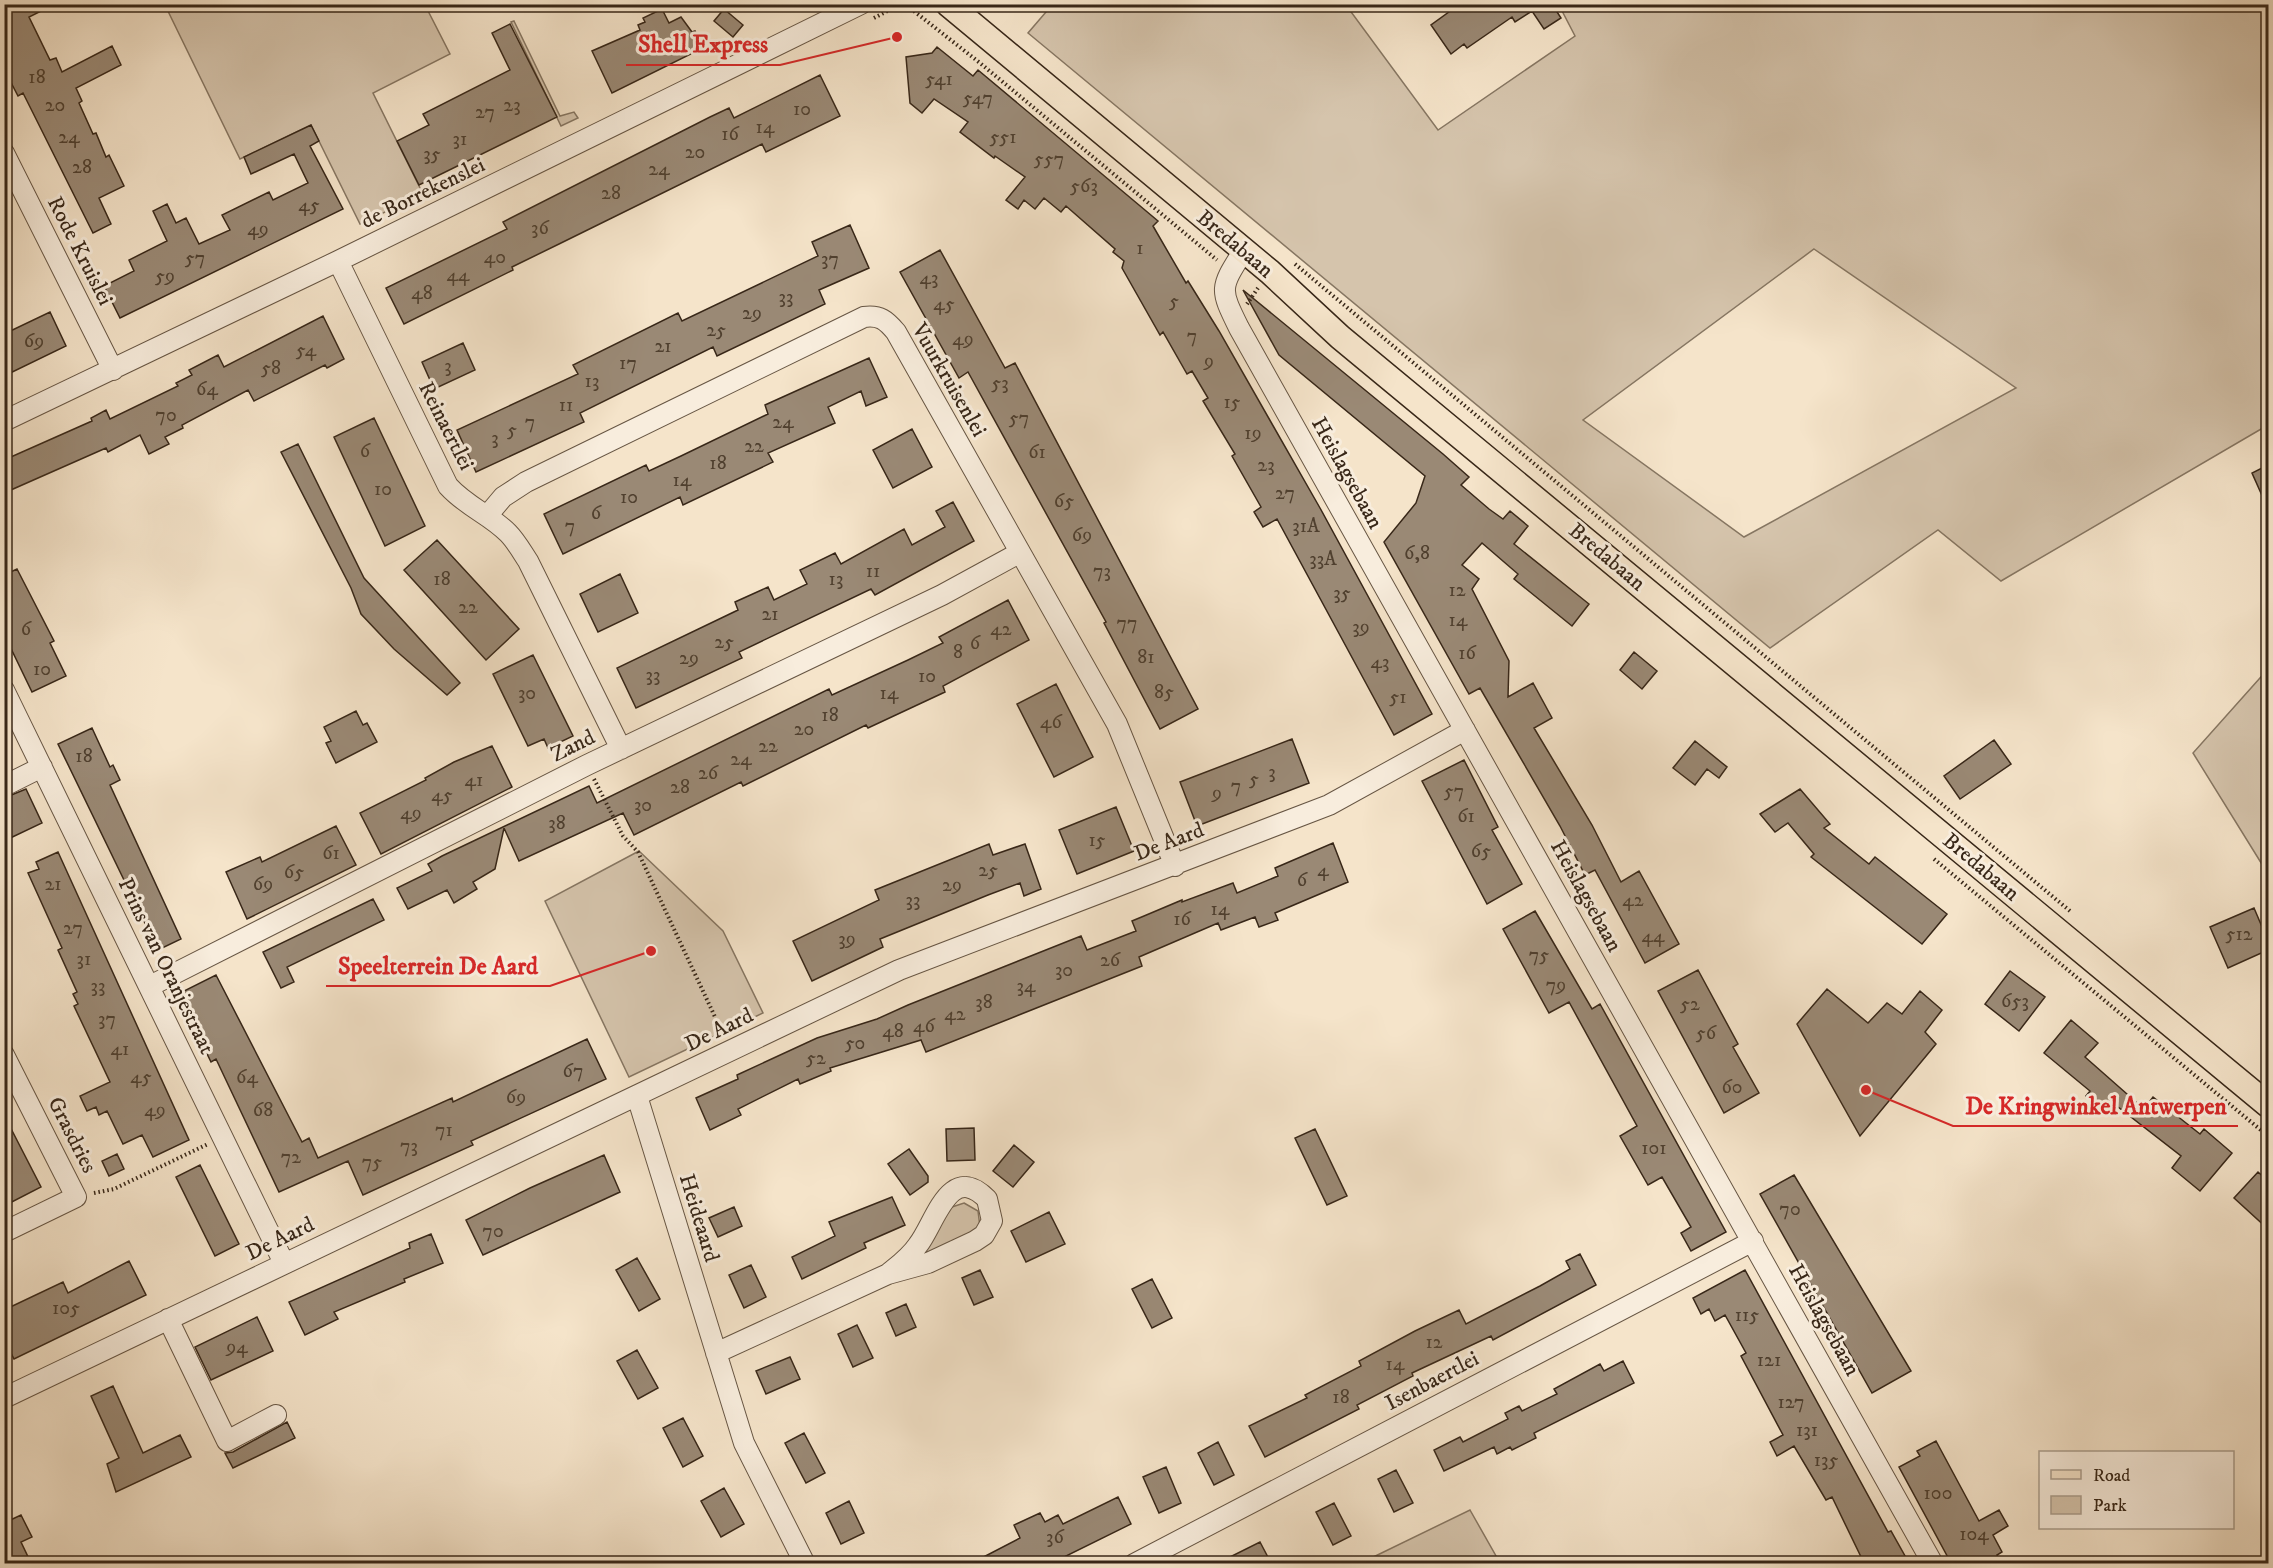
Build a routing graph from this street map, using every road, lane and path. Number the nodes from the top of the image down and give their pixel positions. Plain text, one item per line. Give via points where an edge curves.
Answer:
1 (861, 4) edge
2 (892, 4) edge
3 (948, 4) edge
4 (911, 6) edge
5 (4, 153) edge
6 (1244, 250) junction
7 (338, 261) junction
8 (1293, 262) dead end
9 (1230, 271) junction
10 (1256, 290) dead end
11 (1243, 310) dead end
12 (113, 370) junction
13 (4, 421) edge
14 (487, 516) junction
15 (1019, 553) junction
16 (4, 690) edge
17 (1465, 730) junction
18 (621, 749) junction
19 (587, 765) junction
20 (42, 767) junction
21 (4, 786) edge
22 (1175, 866) junction
23 (2076, 916) dead end
24 (150, 986) junction
25 (731, 1051) junction
26 (4, 1055) edge
27 (637, 1096) junction
28 (2268, 1106) edge
29 (222, 1137) junction
30 (76, 1197) junction
31 (4, 1232) edge
32 (1753, 1241) junction
33 (284, 1263) junction
34 (888, 1274) junction
35 (168, 1319) junction
36 (716, 1353) junction
37 (4, 1398) edge
38 (276, 1414) dead end
39 (806, 1563) edge
40 (1134, 1563) edge
41 (1933, 1563) edge

1 - 7 street, de Borrekenslei
2 - 4 path
3 - 6 main road, Bredabaan
4 - 9 path
5 - 12 street, Rode Kruislei
6 - 9 street, Heislagsebaan
6 - 28 main road, Bredabaan via 1340,337
7 - 12 street, de Borrekenslei
7 - 14 street, Reinaertlei via 448,486 463,502
8 - 23 path
9 - 17 street, Heislagsebaan via 1223,290 1225,301
10 - 11 path
12 - 13 street, de Borrekenslei
14 - 15 street, Vuurkruisenlei via 503,497 526,482 864,316 874,316 886,320 896,332
14 - 18 street, Reinaertlei via 509,534 534,570
15 - 18 street, Zand via 932,600
15 - 22 street, Vuurkruisenlei via 1117,724
16 - 20 street, Prins van Oranjestraat
17 - 22 street, De Aard via 1329,805
17 - 32 street, Heislagsebaan
18 - 19 street, Zand
19 - 24 street, Zand
19 - 25 path via 623,836 638,852
20 - 21 street
20 - 24 street, Prins van Oranjestraat
22 - 25 street, De Aard via 899,970
24 - 29 street, Prins van Oranjestraat
25 - 27 street, De Aard
26 - 30 street, Grasdries
27 - 33 street, De Aard
27 - 36 street, Heideaard
29 - 30 path via 114,1189
29 - 33 street, Prins van Oranjestraat
30 - 31 street, Grasdries
32 - 40 street, Isenbaertlei
32 - 41 street, Heislagsebaan
33 - 35 street, De Aard
34 - 34 street via 918,1246 949,1193 966,1188 987,1198 992,1221 984,1235 928,1263
34 - 36 street
35 - 37 street, De Aard
35 - 38 street via 227,1441
36 - 39 street, Heideaard via 744,1443

